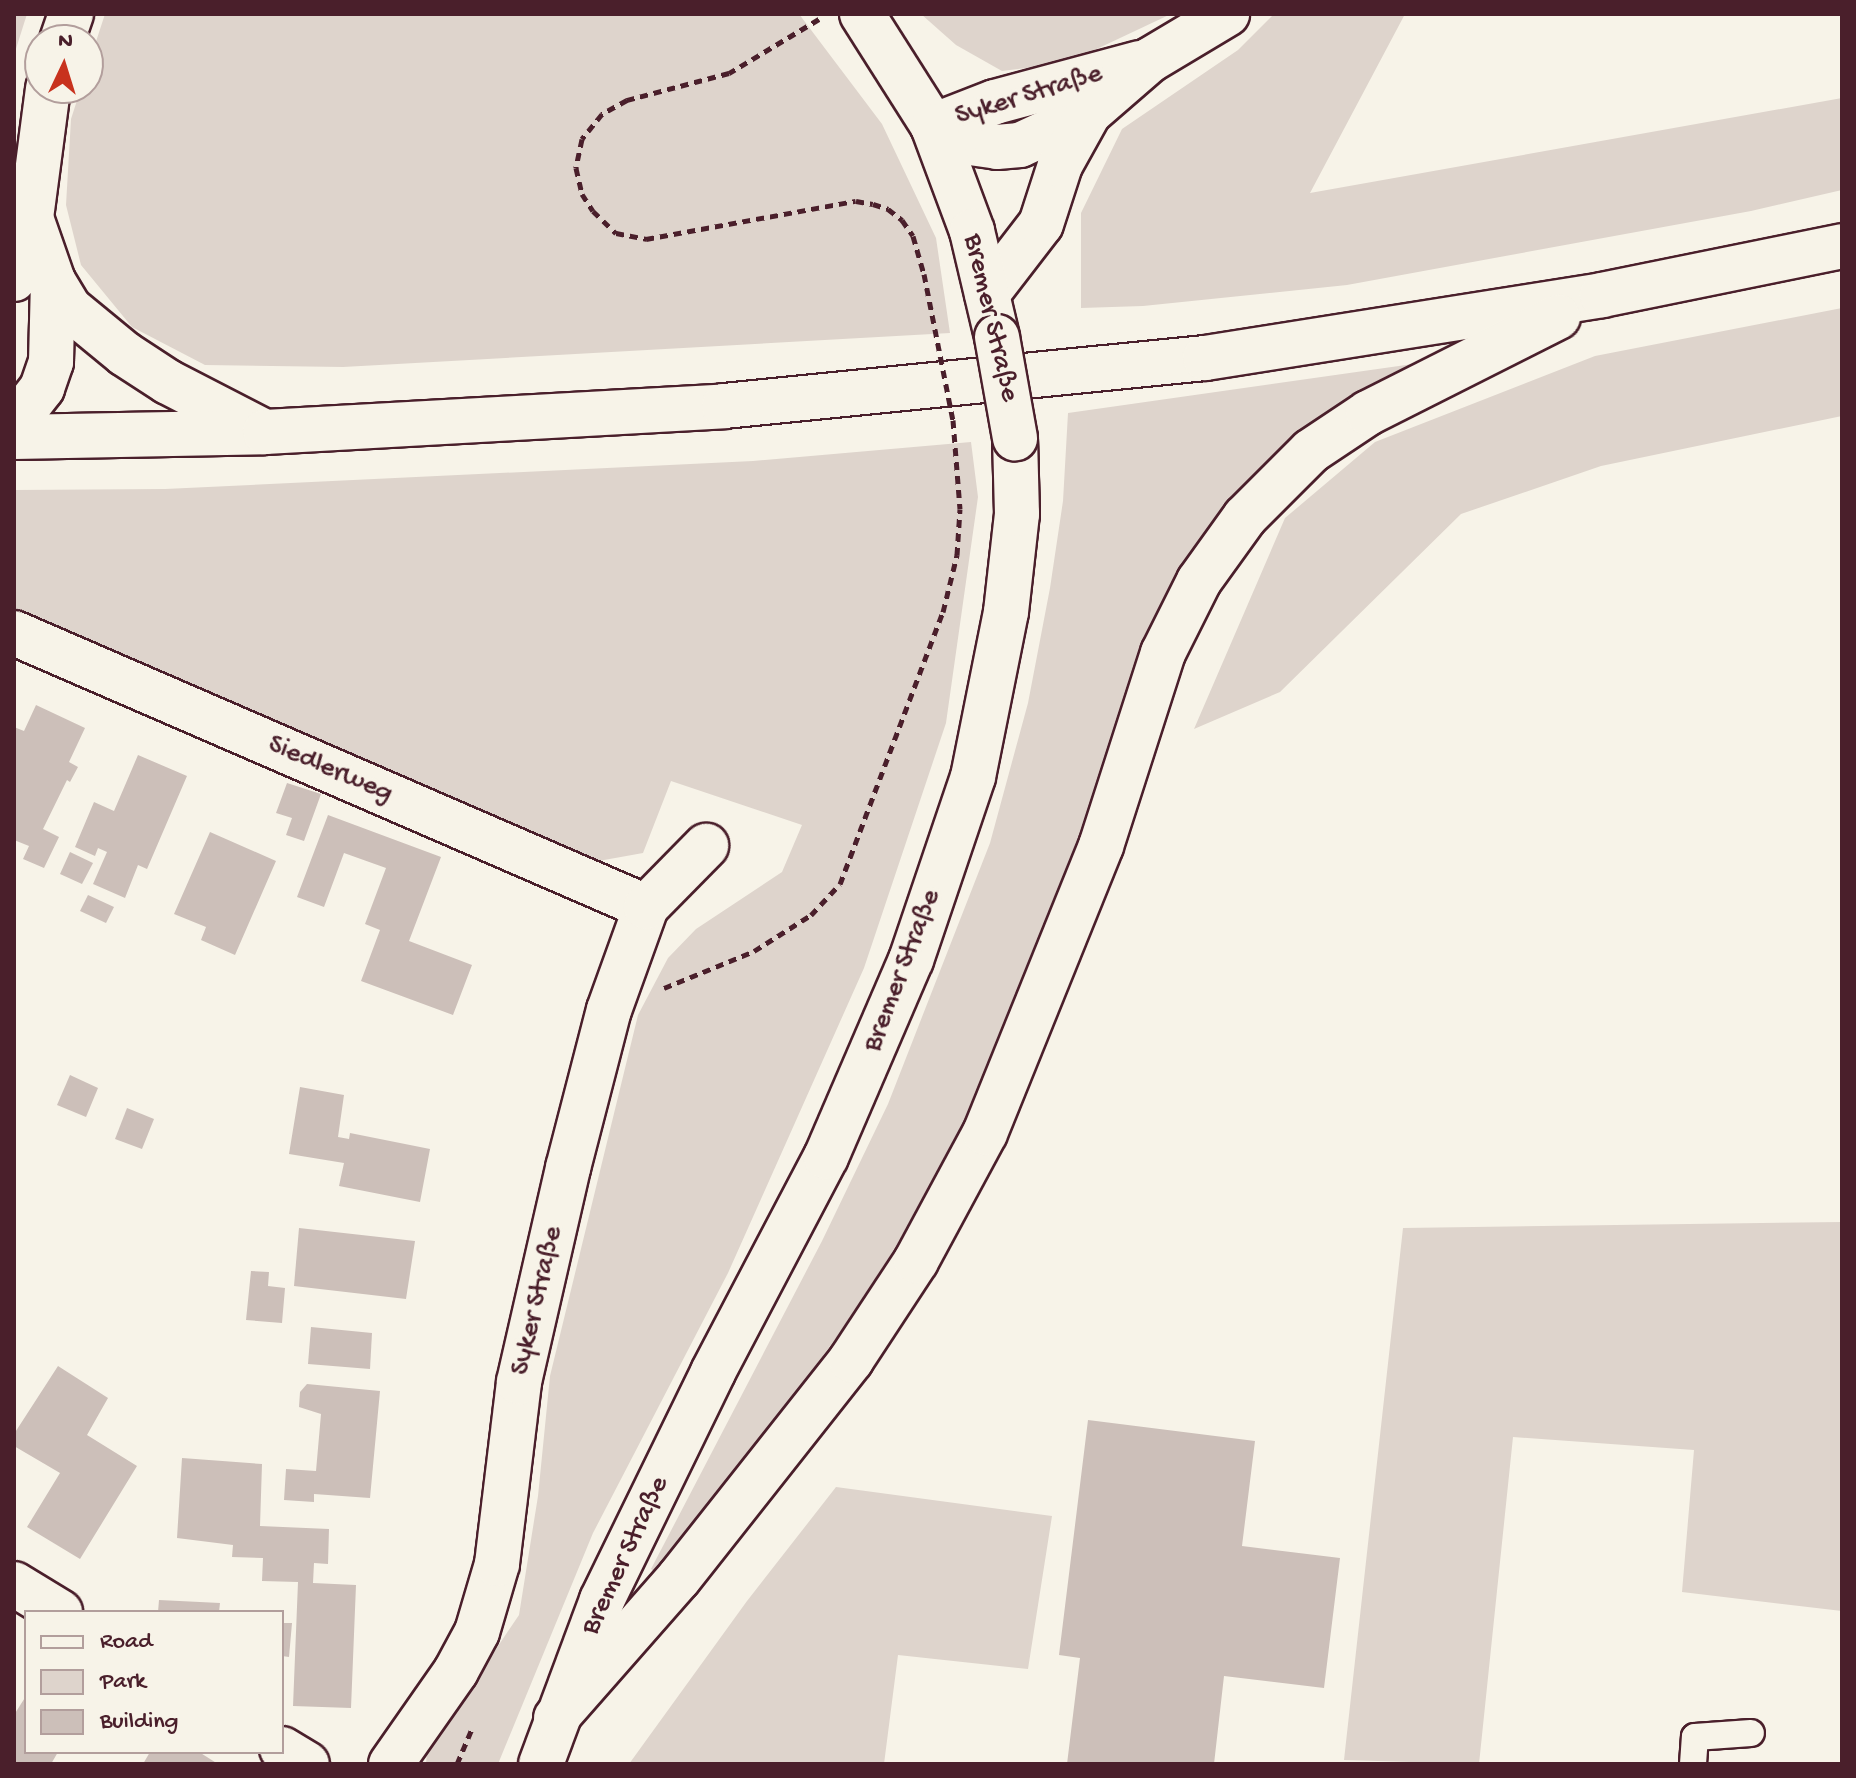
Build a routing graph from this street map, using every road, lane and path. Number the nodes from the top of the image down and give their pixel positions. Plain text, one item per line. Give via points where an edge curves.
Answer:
1 (826, 14) edge
2 (862, 14) edge
3 (1227, 14) edge
4 (1150, 60) junction
5 (46, 104) edge
6 (1089, 113) junction
7 (933, 126) junction
8 (1842, 246) edge
9 (33, 280) edge
10 (1602, 295) junction
11 (990, 304) junction
12 (14, 424) edge
13 (265, 432) junction
14 (14, 437) edge
15 (14, 633) edge
16 (706, 846) dead end
17 (646, 907) junction
18 (609, 1010) junction
19 (14, 1584) edge
20 (57, 1610) edge
21 (556, 1718) junction
22 (1751, 1733) dead end
23 (284, 1750) edge
24 (307, 1764) edge
25 (391, 1764) edge
26 (541, 1764) edge
27 (1693, 1764) edge

1 - 18 path, bridge via 729,73 627,100 602,114 582,139 576,168 582,194 616,233 646,239 856,201 888,209 902,220 913,236 924,274 953,420 960,509 957,555 943,612 840,884 811,915 754,951
2 - 7 main road, Bremer Straße
3 - 4 main road, Syker Straße
4 - 6 main road, Syker Straße
4 - 7 main road, Syker Straße via 995,102
5 - 9 main road via 31,218
6 - 7 main road, Syker Straße via 1020,145 997,147 963,142
6 - 11 main road, Syker Straße via 1060,165 1041,224
7 - 11 main road, Bremer Straße via 972,231
8 - 10 main road
9 - 12 main road via 51,362 42,388
9 - 13 main road via 168,382
10 - 13 main road via 1174,362 724,406
10 - 21 main road via 1368,413 1311,451 1245,517 1199,581 1163,653 1101,846 985,1133 916,1261 832,1384 679,1578
11 - 21 main road, Bremer Straße, bridge via 1015,438 1017,514 1006,612 973,777 911,960 826,1157 602,1600
13 - 14 main road
15 - 17 main road, Siedlerweg
16 - 17 main road, Syker Straße
17 - 18 main road, Syker Straße
18 - 25 main road, Syker Straße via 519,1382 497,1564 481,1618 456,1671
19 - 20 main road
21 - 26 main road, Bremer Straße
22 - 27 lane via 1695,1737
23 - 24 main road

